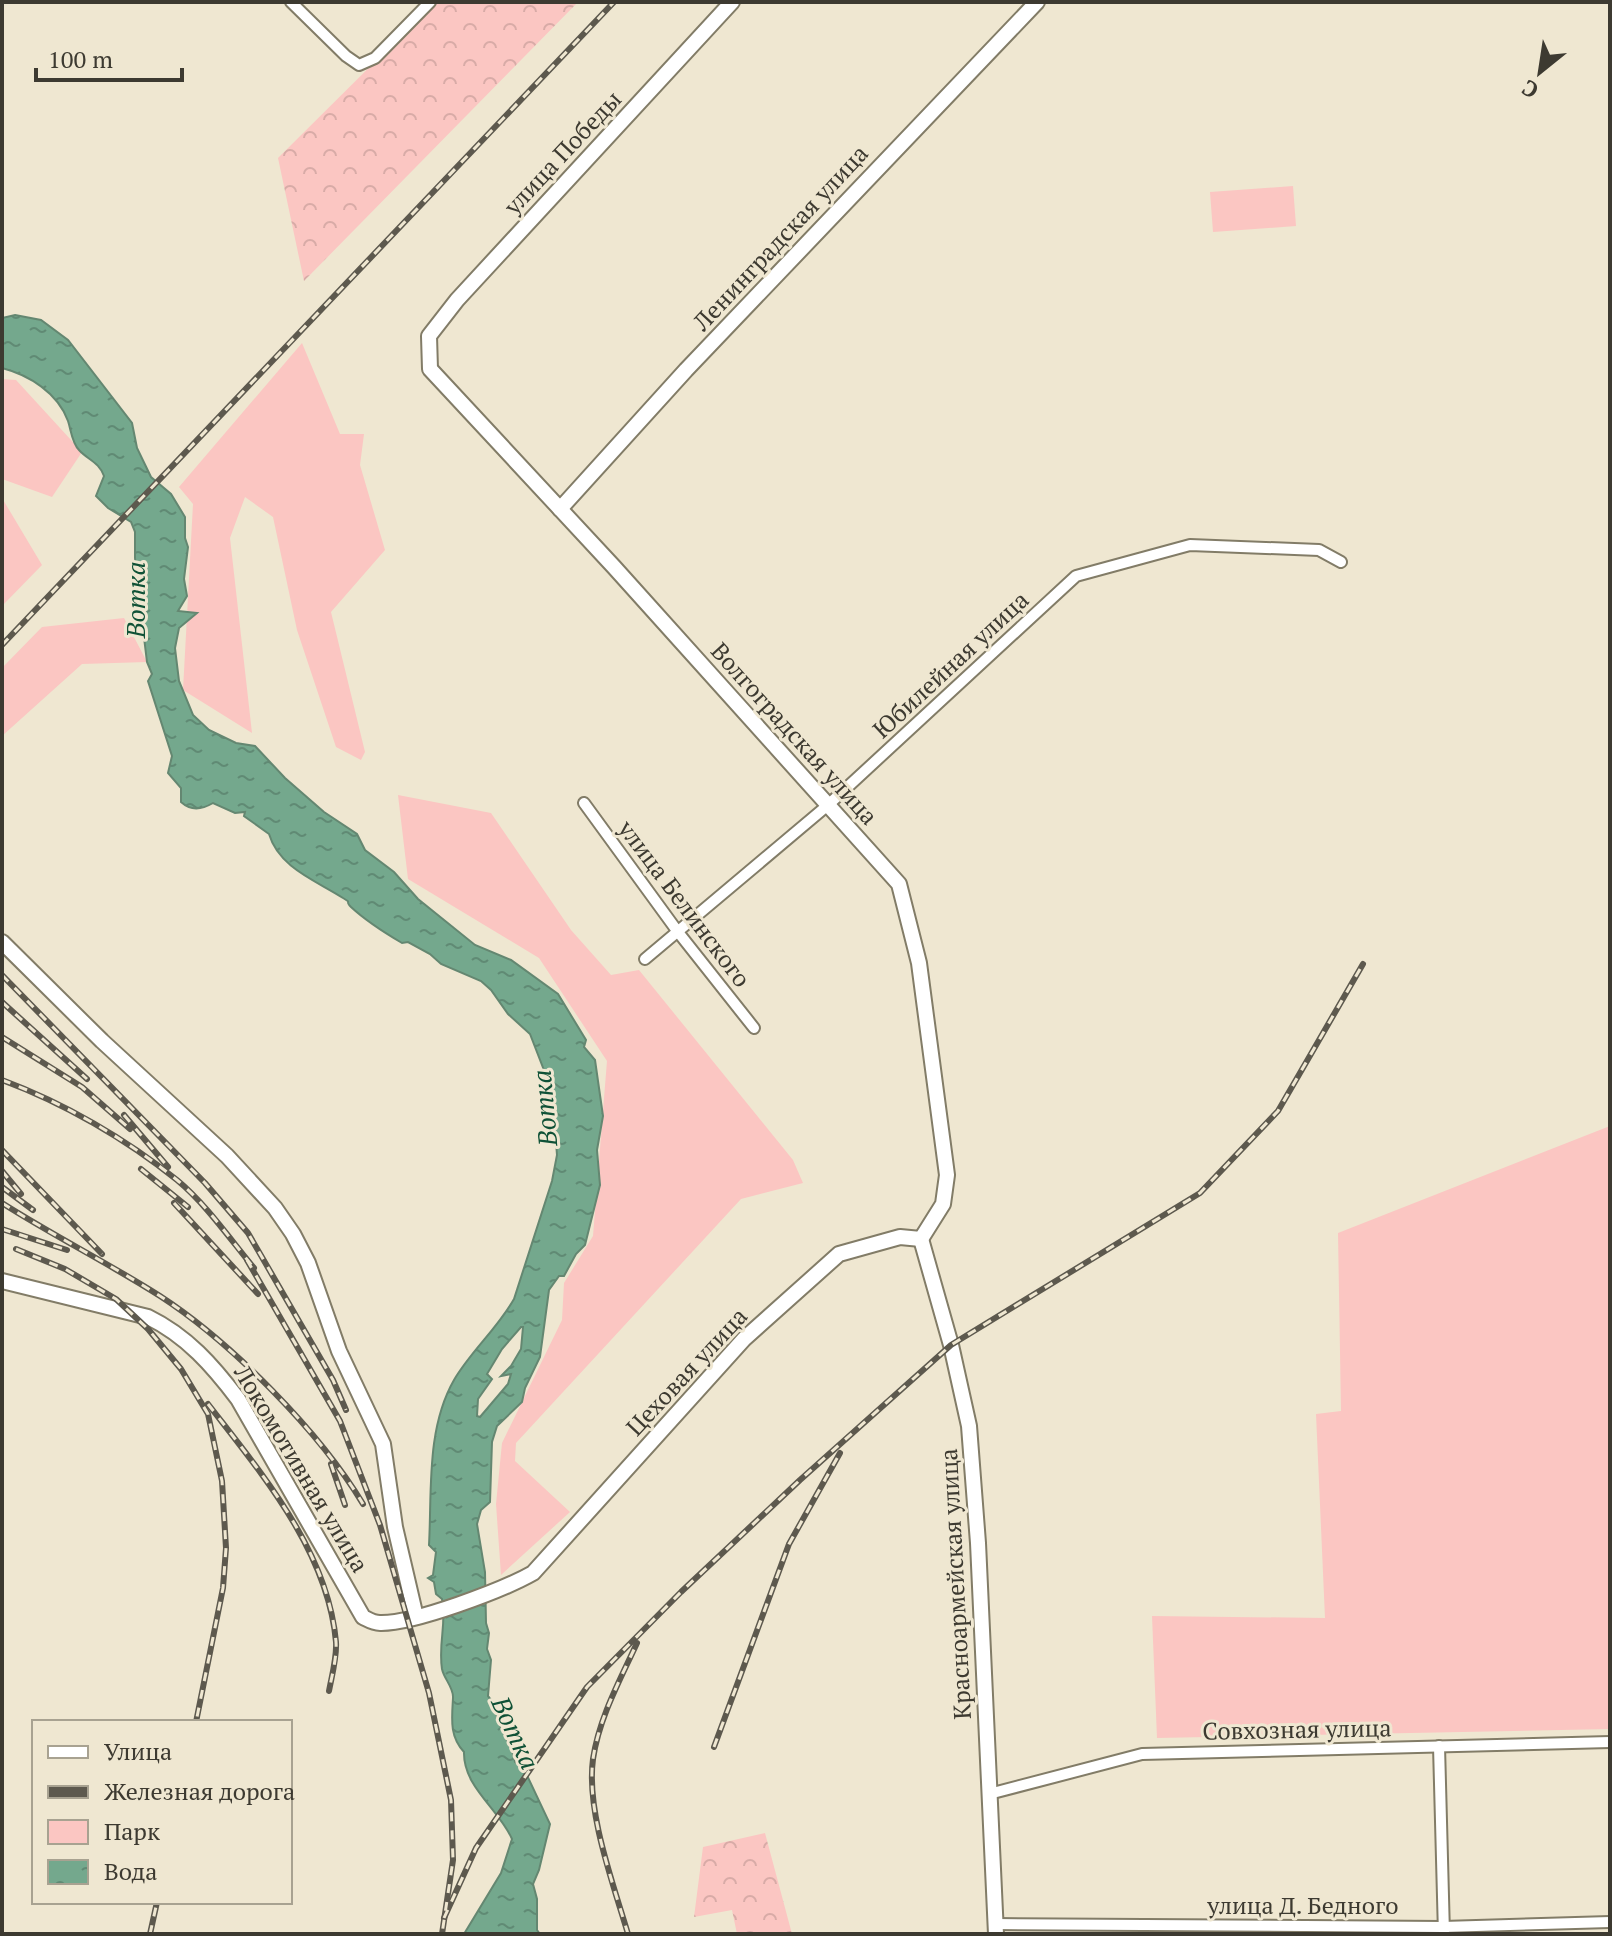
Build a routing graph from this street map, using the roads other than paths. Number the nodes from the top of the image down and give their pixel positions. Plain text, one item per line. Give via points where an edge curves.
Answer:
1 (291, 2) edge
2 (430, 2) edge
3 (732, 2) edge
4 (1037, 2) edge
5 (429, 336) joint
6 (560, 509) junction
7 (1341, 562) dead end
8 (584, 803) dead end
9 (828, 805) junction
10 (678, 932) junction
11 (2, 942) edge
12 (645, 959) dead end
13 (754, 1028) dead end
14 (921, 1239) junction
15 (2, 1281) edge
16 (420, 1616) junction
17 (1610, 1742) edge
18 (1439, 1746) junction
19 (989, 1794) junction
20 (1610, 1922) edge
21 (996, 1929) edge
22 (1263, 1930) edge
23 (1444, 1930) edge

1 - 2 street via 359,65 375,58
3 - 5 main road, улица Победы
4 - 6 main road, Ленинградская улица
5 - 6 main road, Волгоградская улица via 430,369
6 - 9 main road, Волгоградская улица
7 - 9 street, Юбилейная улица via 1319,550 1190,545 1076,576
8 - 10 street, улица Белинского
9 - 10 street, Юбилейная улица
9 - 14 main road, Волгоградская улица via 899,884 919,963 947,1175 943,1204
10 - 12 street, Юбилейная улица
10 - 13 street, улица Белинского
11 - 16 main road via 227,1156 293,1234 383,1444 395,1527
14 - 16 main road, Цеховая улица via 900,1237 839,1254 744,1339 533,1573 513,1585
14 - 19 main road, Красноармейская улица via 969,1426
15 - 16 main road, Локомотивная улица via 148,1317 187,1341 238,1399 363,1617 380,1623
17 - 18 street, Совхозная улица
18 - 19 street, Совхозная улица via 1142,1754
18 - 23 street
19 - 21 main road, Красноармейская улица
20 - 23 street, улица Д. Бедного
21 - 22 street, улица Д. Бедного
22 - 23 street, улица Д. Бедного

